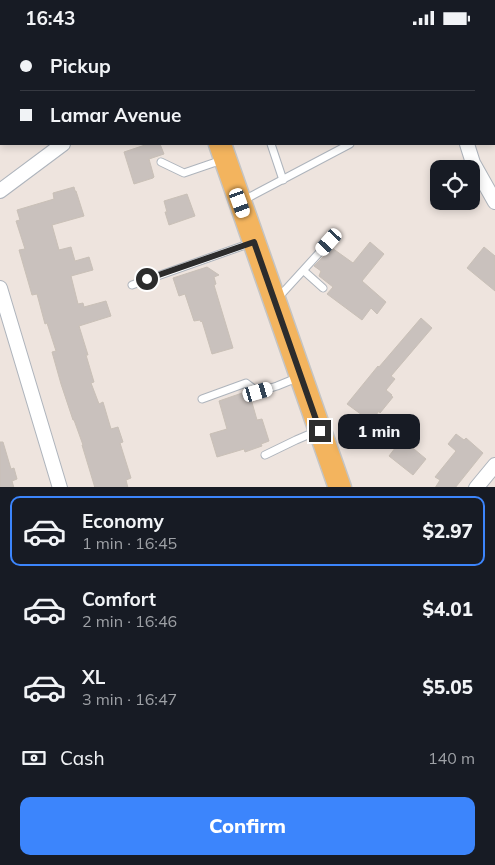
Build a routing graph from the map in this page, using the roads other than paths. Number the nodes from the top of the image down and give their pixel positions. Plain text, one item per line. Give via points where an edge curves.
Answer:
1 (62, 145) edge
2 (271, 145) edge
3 (348, 145) edge
4 (467, 145) edge
5 (222, 151) edge
6 (161, 162) dead end
7 (284, 180) junction
8 (0, 191) edge
9 (495, 202) edge
10 (240, 203) junction
11 (254, 242) junction
12 (329, 242) dead end
13 (304, 271) junction
14 (132, 285) dead end
15 (0, 288) edge
16 (323, 288) dead end
17 (275, 301) junction
18 (301, 376) junction
19 (202, 399) dead end
20 (320, 431) junction
21 (265, 455) dead end
22 (495, 465) edge
23 (60, 487) edge
24 (340, 487) edge
25 (476, 487) edge

1 - 8 street
2 - 7 lane
3 - 7 lane
4 - 9 street via 473,163
5 - 6 lane via 184,173
5 - 10 main road
7 - 10 lane
10 - 11 main road
11 - 14 lane
11 - 17 main road
12 - 13 lane
13 - 16 lane
13 - 17 lane
15 - 23 street
17 - 18 main road
18 - 19 lane via 258,392 246,383
18 - 20 main road
20 - 21 lane
20 - 24 main road
22 - 25 street

